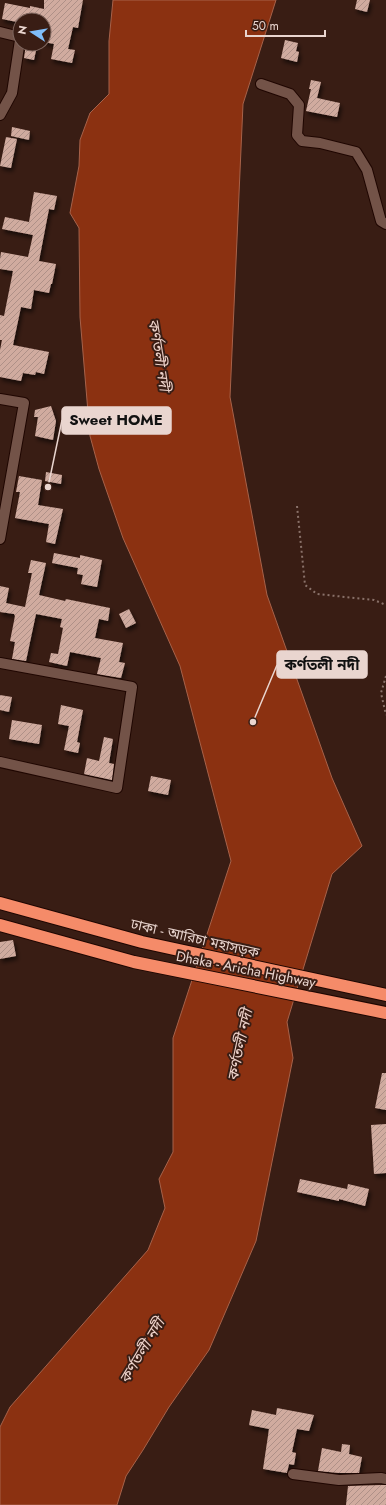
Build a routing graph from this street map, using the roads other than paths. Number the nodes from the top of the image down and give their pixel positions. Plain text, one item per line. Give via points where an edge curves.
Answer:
1 (0, 32) edge
2 (12, 35) edge
3 (18, 52) edge
4 (261, 84) dead end
5 (0, 115) edge
6 (386, 224) edge
7 (0, 399) edge
8 (0, 539) edge
9 (0, 663) edge
10 (0, 762) edge
11 (0, 903) edge
12 (0, 925) edge
13 (386, 995) edge
14 (386, 1012) edge
15 (293, 1474) dead end
16 (386, 1479) edge

1 - 2 street
3 - 5 street via 12,93
4 - 6 street via 290,94 299,105 297,135 302,141 356,152 367,170 381,221
7 - 8 street via 24,403
9 - 10 street via 132,687 117,788
11 - 13 highway, ঢাকা - আরিচা মহাসড়ক via 142,942
12 - 14 highway, Dhaka - Aricha Highway via 134,962
15 - 16 street via 339,1480

